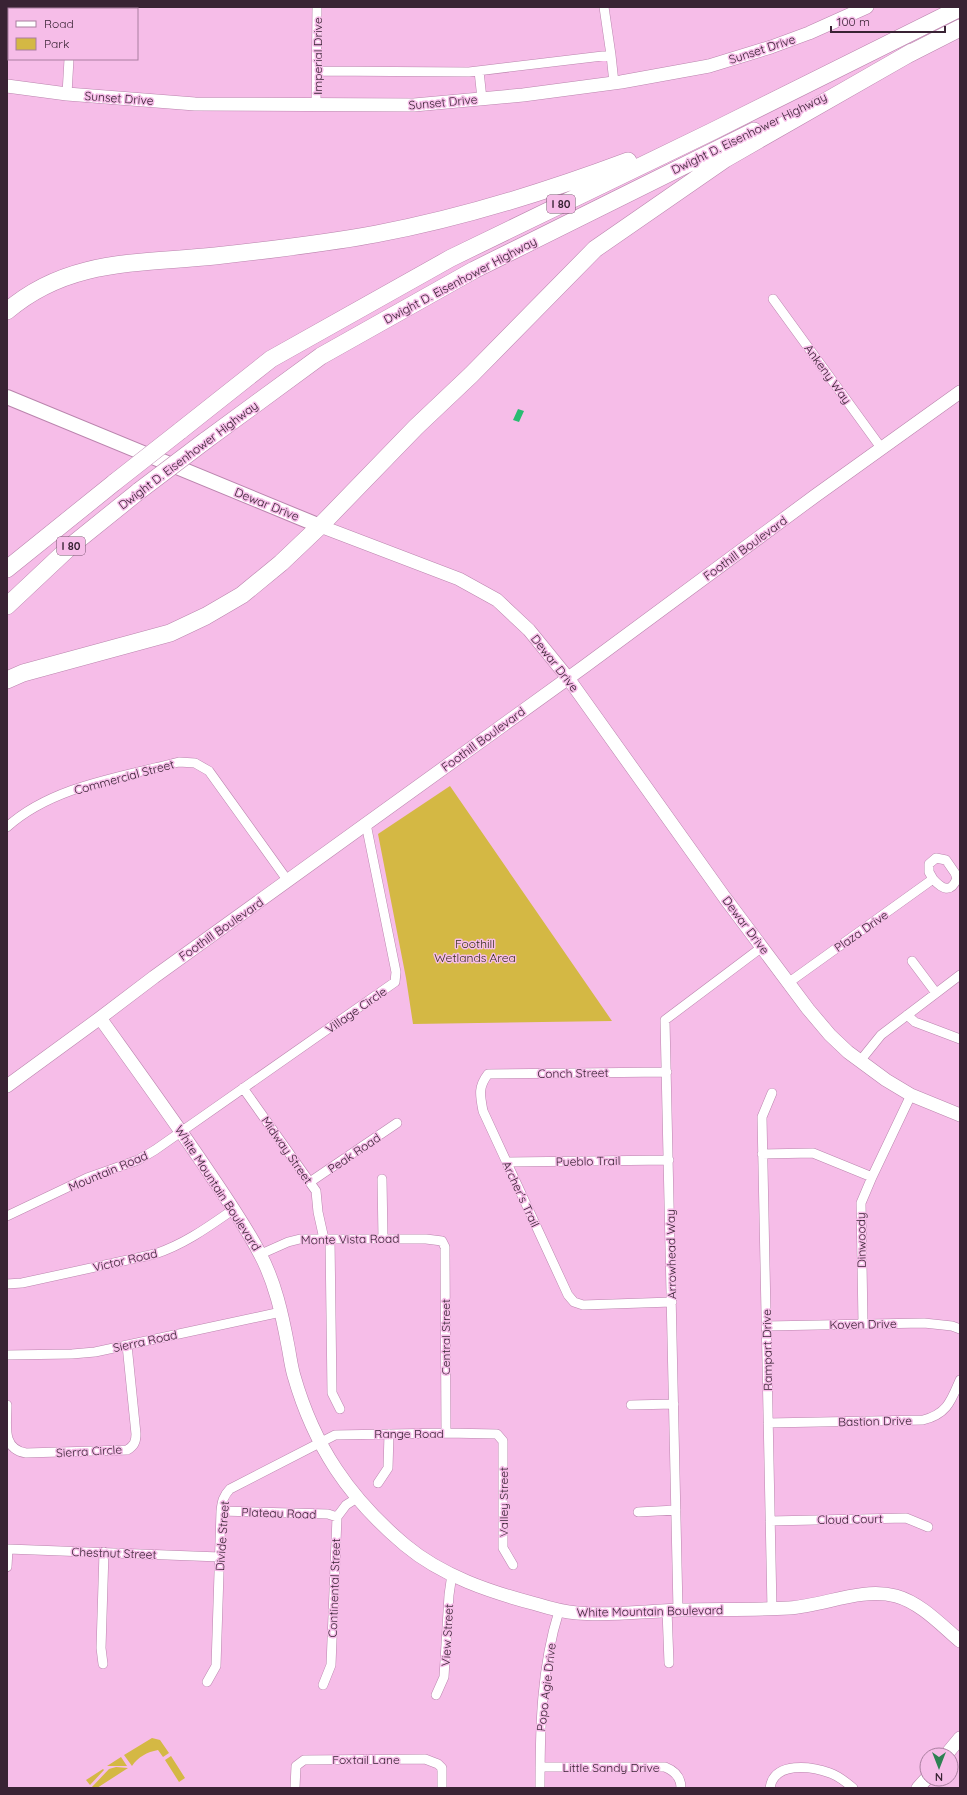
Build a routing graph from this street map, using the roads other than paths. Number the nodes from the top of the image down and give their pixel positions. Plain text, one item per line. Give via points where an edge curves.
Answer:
1 (317, 7) edge
2 (604, 7) edge
3 (866, 7) edge
4 (960, 8) edge
5 (960, 28) edge
6 (912, 52) junction
7 (611, 55) junction
8 (69, 60) edge
9 (838, 68) junction
10 (317, 70) junction
11 (479, 71) junction
12 (614, 82) junction
13 (7, 86) edge
14 (67, 94) junction
15 (482, 99) junction
16 (316, 106) junction
17 (773, 299) dead end
18 (7, 311) edge
19 (960, 392) edge
20 (7, 397) edge
21 (882, 449) junction
22 (320, 526) junction
23 (7, 569) edge
24 (7, 606) edge
25 (568, 678) junction
26 (7, 680) edge
27 (366, 824) junction
28 (7, 827) edge
29 (934, 879) dead end
30 (288, 881) junction
31 (762, 947) junction
32 (912, 961) dead end
33 (960, 975) edge
34 (788, 983) junction
35 (936, 994) junction
36 (907, 1015) junction
37 (100, 1018) junction
38 (960, 1039) edge
39 (860, 1061) junction
40 (666, 1072) junction
41 (482, 1082) joint
42 (7, 1086) edge
43 (243, 1088) junction
44 (772, 1093) dead end
45 (911, 1095) junction
46 (960, 1115) edge
47 (397, 1123) dead end
48 (182, 1131) junction
49 (762, 1154) junction
50 (668, 1160) junction
51 (507, 1162) junction
52 (872, 1177) junction
53 (382, 1179) dead end
54 (310, 1182) junction
55 (234, 1210) junction
56 (7, 1216) edge
57 (383, 1238) junction
58 (327, 1239) junction
59 (442, 1241) joint
60 (260, 1254) junction
61 (7, 1284) edge
62 (672, 1302) junction
63 (281, 1312) junction
64 (863, 1323) junction
65 (766, 1326) junction
66 (960, 1329) edge
67 (127, 1345) junction
68 (7, 1355) edge
69 (960, 1380) edge
70 (674, 1404) junction
71 (7, 1405) edge
72 (631, 1405) dead end
73 (340, 1409) dead end
74 (768, 1423) junction
75 (446, 1433) junction
76 (389, 1434) junction
77 (500, 1437) joint
78 (320, 1443) junction
79 (378, 1483) dead end
80 (357, 1498) junction
81 (676, 1510) junction
82 (221, 1511) junction
83 (638, 1512) dead end
84 (337, 1517) junction
85 (770, 1521) junction
86 (928, 1527) dead end
87 (8, 1549) edge
88 (104, 1552) junction
89 (220, 1557) junction
90 (513, 1565) dead end
91 (7, 1567) edge
92 (452, 1574) junction
93 (772, 1609) junction
94 (559, 1610) junction
95 (673, 1610) junction
96 (960, 1641) edge
97 (669, 1663) dead end
98 (103, 1664) dead end
99 (207, 1682) dead end
100 (323, 1685) dead end
101 (436, 1694) dead end
102 (960, 1738) edge
103 (953, 1747) edge
104 (540, 1767) junction
105 (295, 1788) edge
106 (442, 1788) edge
107 (540, 1788) edge
108 (681, 1788) edge
109 (770, 1788) edge
110 (853, 1788) edge

1 - 10 street, Imperial Drive
2 - 7 street
3 - 12 street, Sunset Drive via 809,33 716,64
4 - 9 highway, Dwight D. Eisenhower Highway / I 80
5 - 6 highway, Dwight D. Eisenhower Highway / I 80
6 - 22 highway via 725,159 595,249 471,375 416,426
6 - 24 highway, Dwight D. Eisenhower Highway / I 80, bridge via 474,270 321,356 205,441 72,545
7 - 11 street
7 - 12 street
8 - 14 street
9 - 18 highway via 655,151 504,203 424,224 336,241 93,268 54,281
9 - 23 highway, Dwight D. Eisenhower Highway / I 80, bridge via 451,258 271,359
10 - 11 street
10 - 16 street, Imperial Drive
11 - 15 street
12 - 15 street, Sunset Drive
13 - 14 street, Sunset Drive
14 - 16 street, Sunset Drive via 194,104
15 - 16 street, Sunset Drive via 414,105
17 - 21 street, Ankeny Way
19 - 21 street, Foothill Boulevard
20 - 22 main road, Dewar Drive
21 - 25 street, Foothill Boulevard
22 - 25 street, Dewar Drive via 459,579 497,600 529,630
22 - 26 highway via 242,595 206,616 170,633 23,673
25 - 27 street, Foothill Boulevard
25 - 31 street, Dewar Drive
27 - 30 street, Foothill Boulevard
27 - 43 street, Village Circle via 396,972 395,982
28 - 30 street, Commercial Street via 33,808 81,788 179,762 195,763 209,771
29 - 34 street, Plaza Drive
30 - 37 street, Foothill Boulevard
31 - 34 street, Dewar Drive
31 - 40 street, Arrowhead Way via 665,1020
32 - 35 street
33 - 35 street
34 - 39 street, Dewar Drive via 830,1035
35 - 36 street
36 - 38 street via 915,1022
36 - 39 street via 881,1035
37 - 42 street, Foothill Boulevard
37 - 48 street, White Mountain Boulevard
39 - 45 street, Dewar Drive
40 - 41 street, Conch Street via 488,1074
40 - 50 street, Arrowhead Way
41 - 51 street, Archer's Trail via 480,1093 483,1110
43 - 48 street, Mountain Road
43 - 54 street, Midway Street
44 - 49 street, Rampart Drive via 762,1117
45 - 46 street, Dewar Drive
45 - 52 street, Dinwoody
47 - 54 street, Peak Road
48 - 55 street, White Mountain Boulevard
48 - 56 street, Mountain Road via 138,1160 94,1176
49 - 52 street via 813,1153
49 - 65 street, Rampart Drive
50 - 51 street, Pueblo Trail
50 - 62 street, Arrowhead Way
51 - 62 street, Archer's Trail via 568,1295 574,1302 583,1305
52 - 64 street, Dinwoody via 861,1203
53 - 57 street
54 - 58 street, Midway Street via 317,1197 318,1212
55 - 60 street, White Mountain Boulevard
55 - 61 street, Victor Road via 193,1238 155,1254
57 - 58 street, Monte Vista Road
57 - 59 street, Monte Vista Road
58 - 60 street, Monte Vista Road via 300,1239
58 - 73 street, Midway Street via 332,1393
59 - 75 street, Central Street via 445,1247
60 - 63 street, White Mountain Boulevard
62 - 70 street, Arrowhead Way
63 - 67 street, Sierra Road
63 - 78 street, White Mountain Boulevard via 293,1373
64 - 65 street, Koven Drive
64 - 66 street, Koven Drive via 924,1323
65 - 74 street, Rampart Drive
67 - 68 street, Sierra Road via 72,1354
67 - 71 street, Sierra Circle via 136,1440 127,1450 18,1452 9,1443
69 - 74 street, Bastion Drive via 950,1404 934,1417 923,1420
70 - 72 street
70 - 81 street, Arrowhead Way
74 - 85 street, Rampart Drive
75 - 76 street, Range Road
75 - 77 street, Range Road via 492,1434
76 - 78 street, Range Road via 335,1434
76 - 79 street via 388,1468
77 - 90 street, Valley Street via 503,1447 503,1548
78 - 80 street, White Mountain Boulevard via 330,1462
78 - 82 street, Divide Street via 230,1489 222,1500
80 - 84 street via 346,1505
80 - 92 street, White Mountain Boulevard via 407,1547
81 - 83 street
81 - 95 street, Arrowhead Way
82 - 84 street, Plateau Road via 328,1514
82 - 89 street, Divide Street
84 - 100 street, Continental Street via 331,1665
85 - 86 street, Cloud Court via 906,1518
85 - 93 street, Rampart Drive
87 - 88 street, Chestnut Street
87 - 91 street
88 - 89 street, Chestnut Street
88 - 98 street via 101,1648
89 - 99 street, Divide Street via 216,1666
92 - 94 street, White Mountain Boulevard via 492,1592
92 - 101 street, View Street via 444,1677
93 - 95 street, White Mountain Boulevard
93 - 96 street, White Mountain Boulevard via 807,1606 871,1594 897,1596 921,1609
94 - 95 street, White Mountain Boulevard via 582,1614
94 - 104 street, Popo Agie Drive via 542,1699
95 - 97 street, Arrowhead Way
102 - 103 street
104 - 107 street, Popo Agie Drive
104 - 108 street, Little Sandy Drive via 665,1767 673,1770 678,1776
105 - 106 street, Foxtail Lane via 296,1766 304,1760 424,1759 442,1768
109 - 110 street via 776,1774 784,1770 809,1768 831,1774

